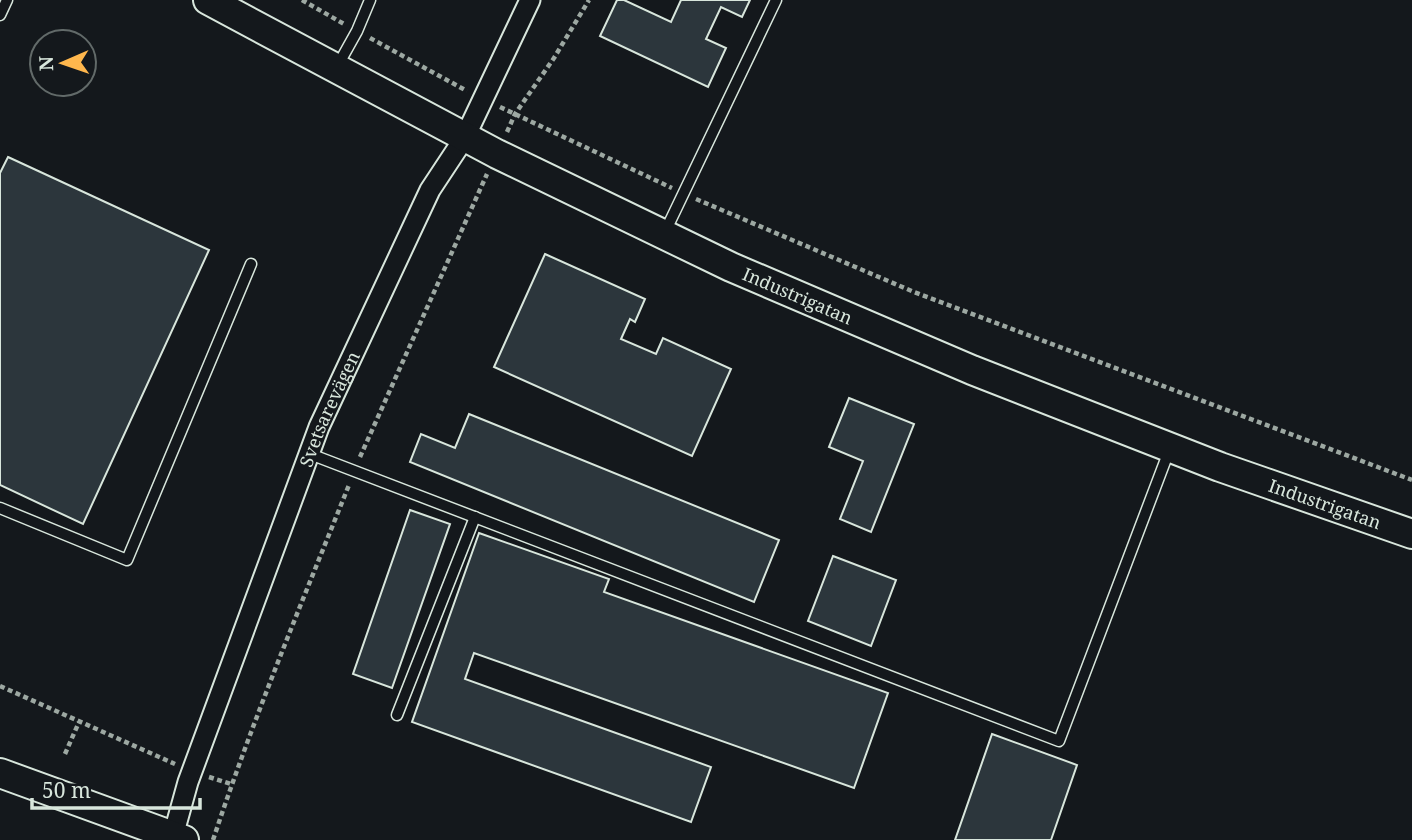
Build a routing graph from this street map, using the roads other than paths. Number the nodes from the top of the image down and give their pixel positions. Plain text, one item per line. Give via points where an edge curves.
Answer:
1 (7, 0) edge
2 (208, 0) edge
3 (370, 0) edge
4 (530, 0) edge
5 (776, 0) edge
6 (0, 15) edge
7 (336, 69) junction
8 (465, 137) junction
9 (664, 234) junction
10 (251, 264) dead end
11 (1170, 447) junction
12 (310, 454) junction
13 (0, 508) edge
14 (475, 517) junction
15 (1412, 534) edge
16 (397, 715) dead end
17 (0, 773) edge
18 (179, 838) edge

1 - 6 lane
2 - 7 street, Industrigatan
3 - 7 lane
4 - 8 street, Svetsarevägen
5 - 9 lane
7 - 8 street, Industrigatan
8 - 9 street, Industrigatan
8 - 12 street, Svetsarevägen via 430,190
9 - 11 street, Industrigatan via 972,370
10 - 13 lane via 127,560
11 - 14 lane via 1059,741
11 - 15 street, Industrigatan
12 - 14 lane
12 - 18 street, Svetsarevägen via 192,771
14 - 16 lane
17 - 18 street

